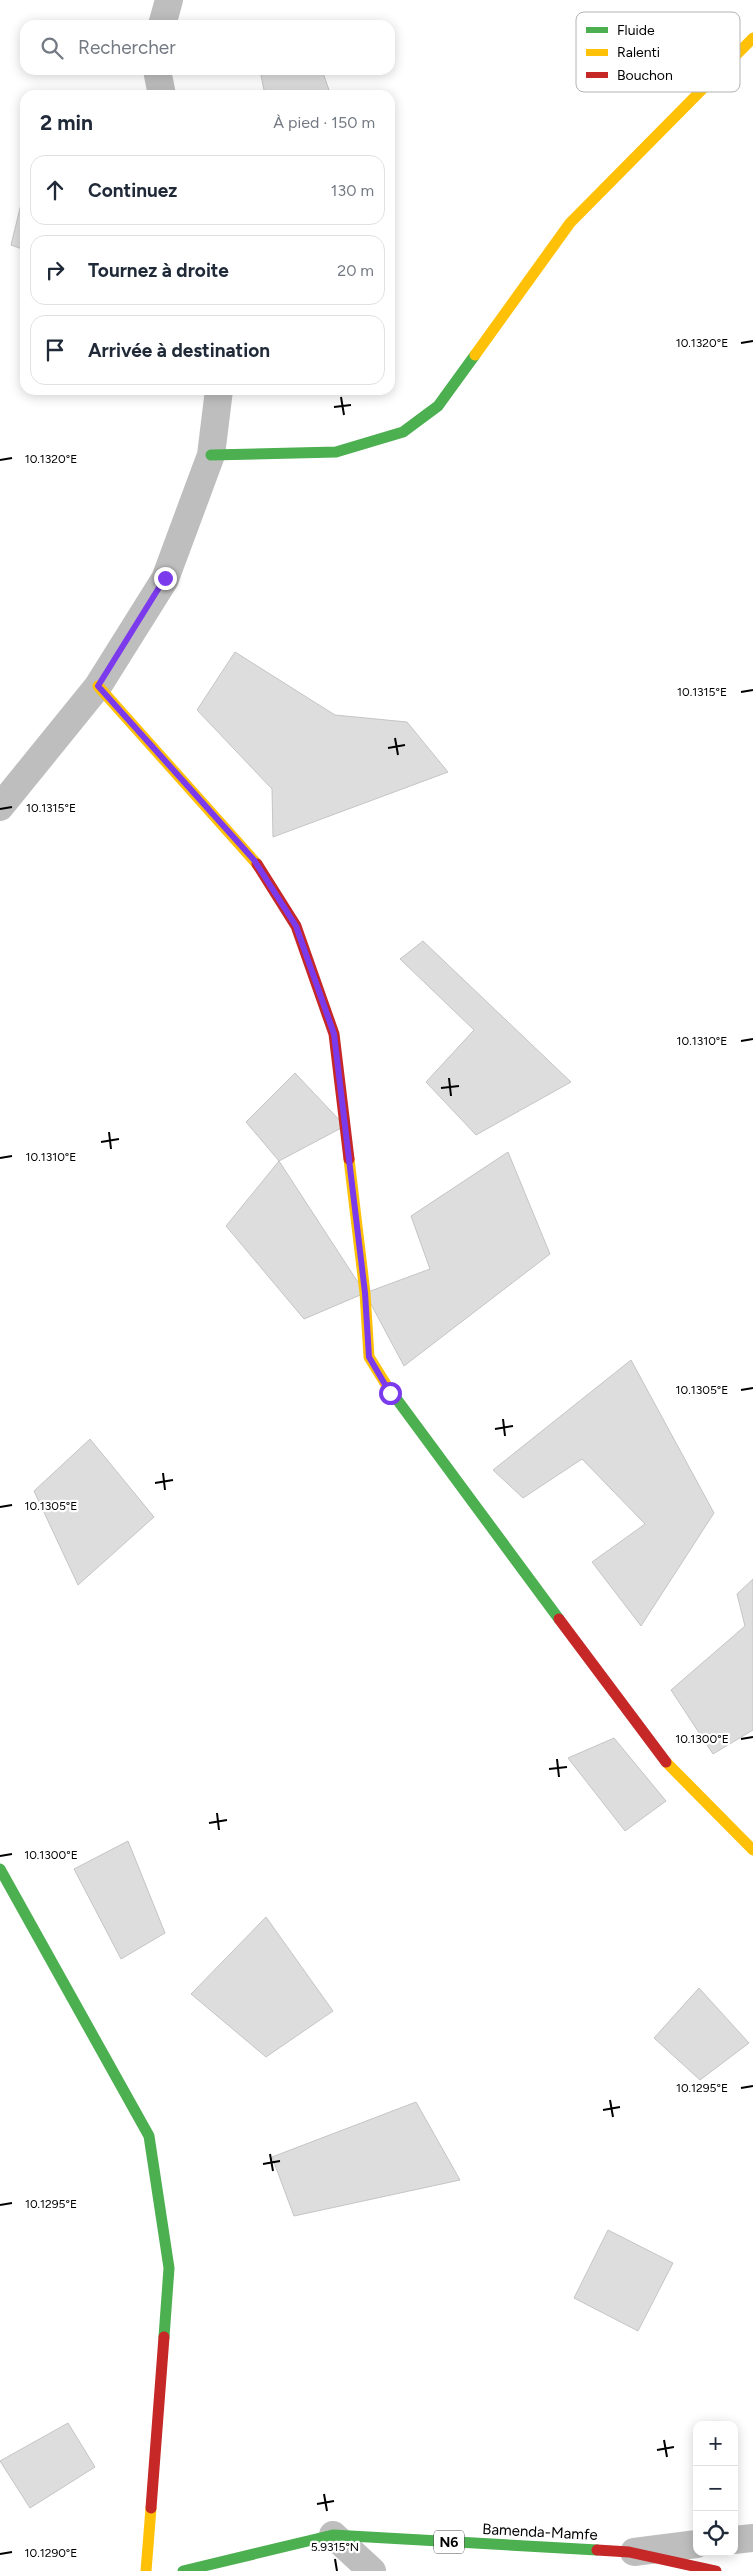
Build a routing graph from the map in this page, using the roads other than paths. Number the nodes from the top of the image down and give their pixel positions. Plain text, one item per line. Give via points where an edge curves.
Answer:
1 (169, 0) edge
2 (163, 20) edge
3 (753, 38) edge
4 (740, 51) edge
5 (158, 75) edge
6 (161, 90) edge
7 (700, 92) edge
8 (218, 395) edge
9 (211, 455) junction
10 (98, 686) junction
11 (0, 807) edge
12 (753, 1850) edge
13 (0, 1869) edge
14 (333, 2535) junction
15 (753, 2538) edge
16 (738, 2540) edge
17 (693, 2544) edge
18 (629, 2552) junction
19 (146, 2571) edge
20 (184, 2571) edge
21 (372, 2571) edge
22 (716, 2571) edge

1 - 2 street
3 - 4 main road
5 - 6 street
7 - 9 main road via 570,223 438,406 403,432 336,452
8 - 9 street
9 - 10 street via 165,578
10 - 11 street
10 - 12 main road via 254,860 296,926 334,1034 365,1293 369,1357 390,1393 664,1760
13 - 19 main road via 148,2136 169,2268
14 - 18 main road, Bamenda-Mamfe / N6
14 - 20 main road, Bamenda-Mamfe / N6
14 - 21 street
15 - 16 street
17 - 18 street
18 - 22 main road, Bamenda-Mamfe / N6

